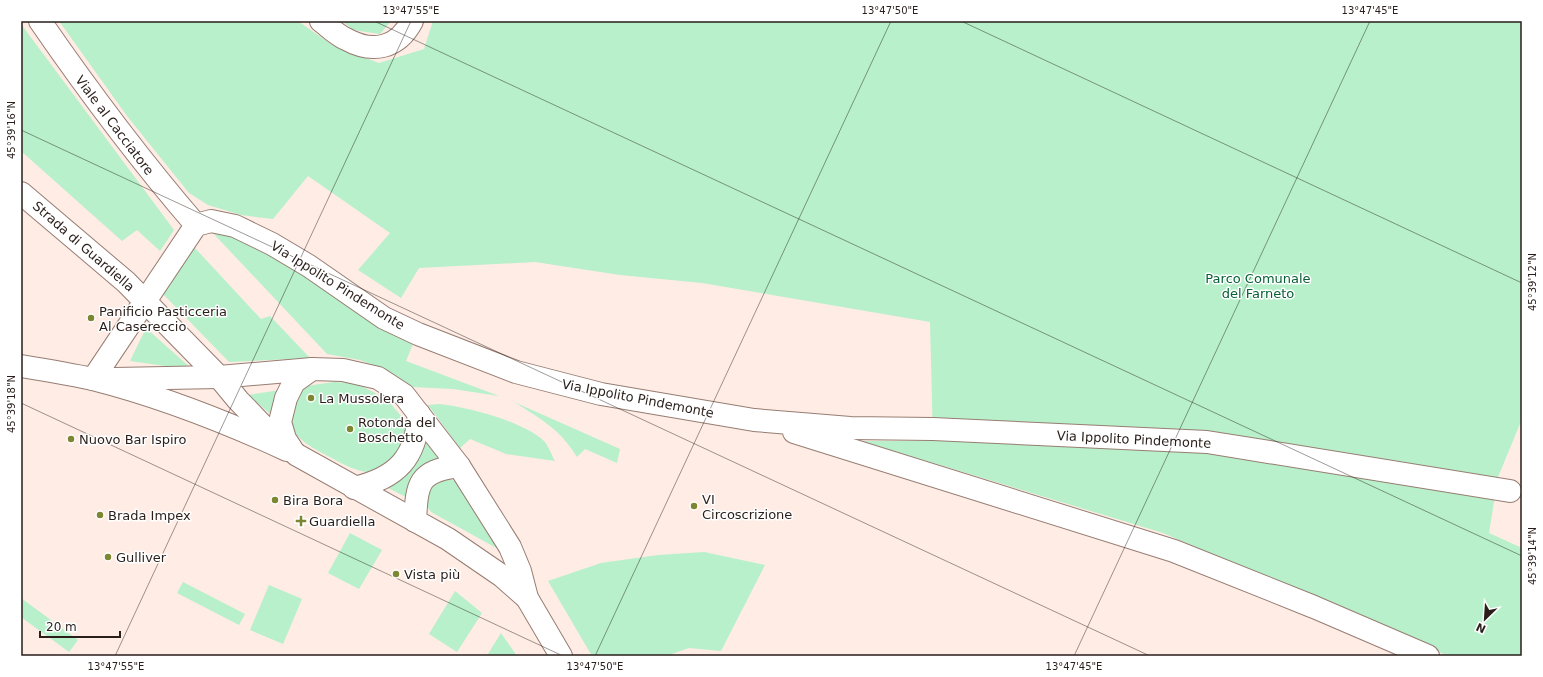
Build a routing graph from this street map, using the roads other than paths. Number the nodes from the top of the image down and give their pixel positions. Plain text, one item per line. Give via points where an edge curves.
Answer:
1 (40, 21) edge
2 (321, 21) edge
3 (412, 21) edge
4 (21, 193) edge
5 (196, 225) junction
6 (145, 300) junction
7 (21, 366) edge
8 (312, 369) junction
9 (220, 376) junction
10 (92, 379) junction
11 (419, 414) junction
12 (754, 420) junction
13 (297, 455) junction
14 (459, 466) junction
15 (354, 488) junction
16 (1510, 491) dead end
17 (415, 521) junction
18 (527, 598) junction
19 (561, 656) edge
20 (1428, 656) edge

1 - 5 street, Viale al Cacciatore via 116,128
2 - 3 street via 346,40 371,48 394,43 406,32
4 - 6 street, Strada di Guardiella
5 - 6 street
5 - 12 street, Via Ippolito Pindemonte via 211,221 235,226 309,266 384,318 516,372 601,394
6 - 9 street
6 - 10 street
7 - 10 street
8 - 9 street
8 - 11 street via 344,370 378,378 404,395
8 - 13 street via 294,382 286,398 280,422 285,439
9 - 10 street
9 - 13 street via 238,400 263,426
10 - 13 street via 213,417
11 - 14 street
11 - 15 street via 417,434 405,462 389,476
12 - 16 street, Via Ippolito Pindemonte via 850,428 933,429 1207,442
12 - 20 street, Via Ippolito Pindemonte via 1174,551
13 - 15 street
14 - 17 street via 429,473 419,484
14 - 18 street via 510,547
15 - 17 street
17 - 18 street via 448,539 502,576
18 - 19 street

